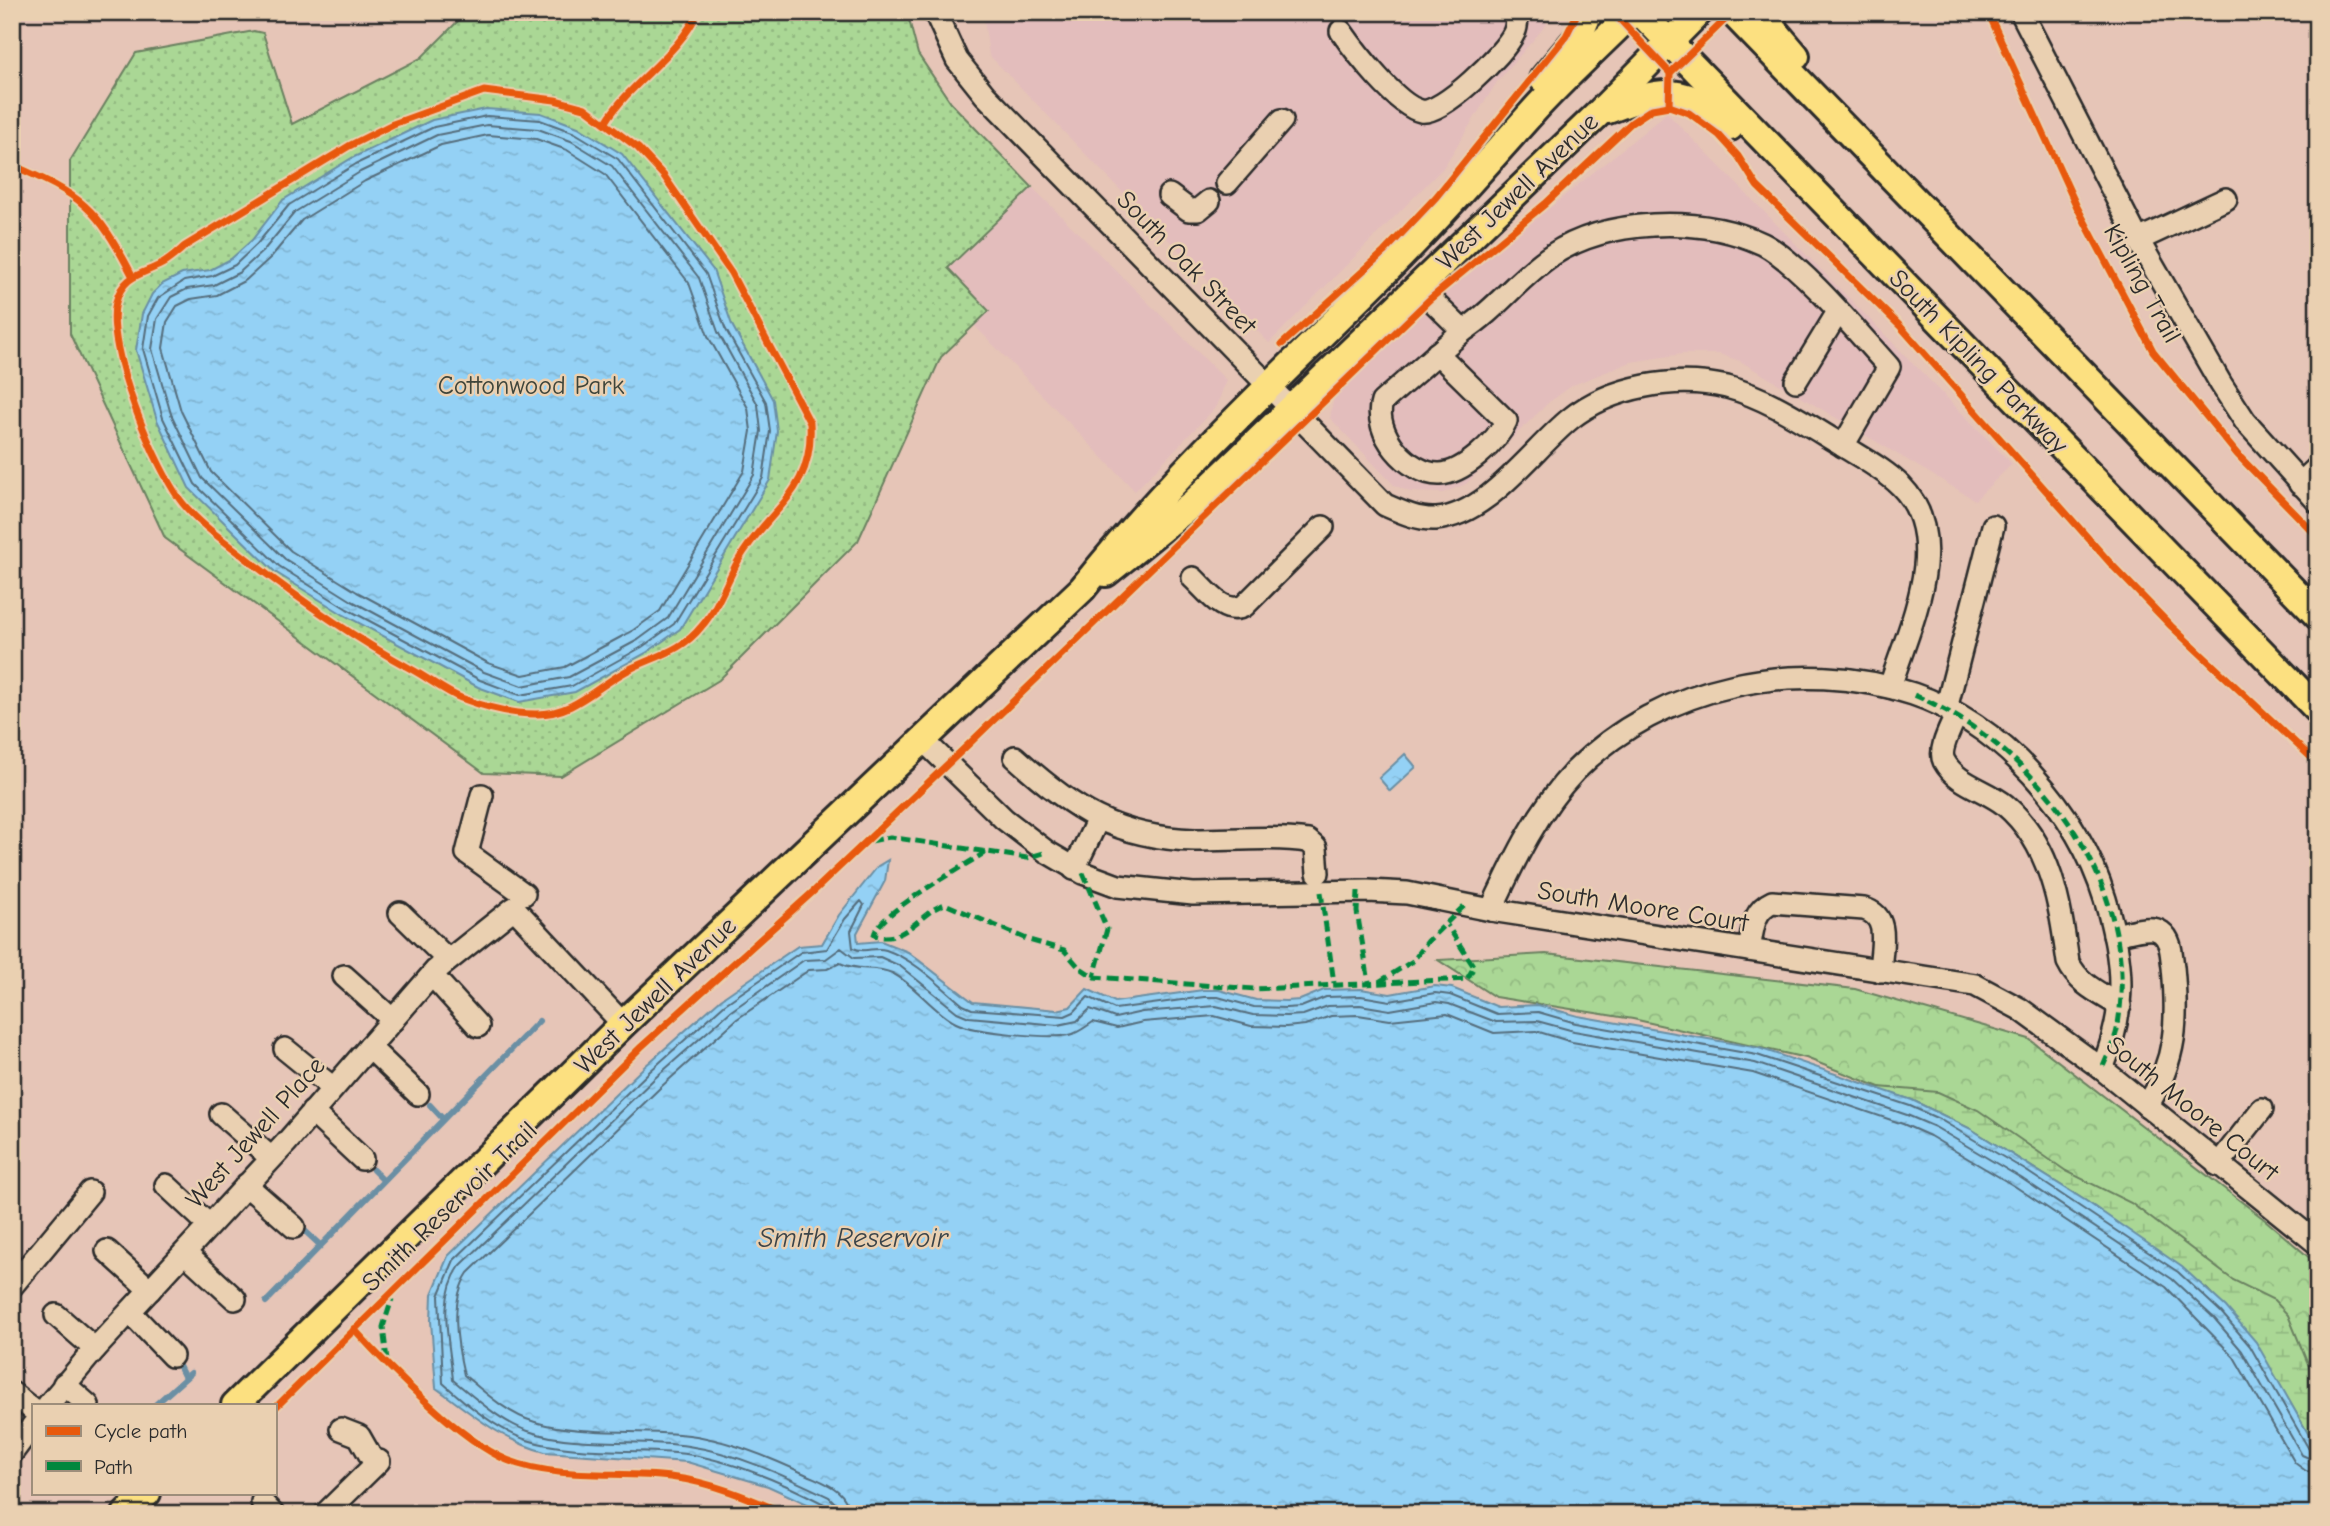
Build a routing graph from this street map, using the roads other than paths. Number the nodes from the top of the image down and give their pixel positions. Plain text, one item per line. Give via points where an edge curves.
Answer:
1 (935, 12) edge
2 (1516, 12) edge
3 (1590, 12) edge
4 (1633, 12) edge
5 (1640, 12) edge
6 (1699, 12) edge
7 (1732, 12) edge
8 (1768, 12) edge
9 (2021, 12) edge
10 (1340, 31) dead end
11 (1669, 42) junction
12 (1600, 113) junction
13 (1282, 120) dead end
14 (1227, 183) dead end
15 (1467, 185) junction
16 (1901, 186) junction
17 (1168, 195) dead end
18 (2226, 199) dead end
19 (1209, 201) dead end
20 (2138, 240) junction
21 (1863, 241) junction
22 (1418, 287) junction
23 (1838, 312) junction
24 (1463, 331) junction
25 (1437, 353) junction
26 (1796, 381) dead end
27 (1268, 386) junction
28 (1290, 409) junction
29 (1843, 446) junction
30 (2318, 467) edge
31 (2300, 484) junction
32 (2318, 502) edge
33 (1993, 526) dead end
34 (1323, 527) dead end
35 (1193, 578) dead end
36 (1082, 589) junction
37 (2318, 616) edge
38 (1889, 687) junction
39 (2318, 710) edge
40 (1951, 712) junction
41 (924, 741) junction
42 (1015, 757) dead end
43 (482, 795) dead end
44 (1098, 819) junction
45 (1074, 869) junction
46 (1318, 873) dead end
47 (519, 901) junction
48 (1491, 911) junction
49 (400, 913) dead end
50 (2114, 935) junction
51 (1749, 950) junction
52 (448, 960) junction
53 (1880, 971) junction
54 (432, 975) junction
55 (344, 976) dead end
56 (2120, 1006) junction
57 (393, 1020) junction
58 (623, 1024) junction
59 (478, 1026) dead end
60 (369, 1047) junction
61 (285, 1049) dead end
62 (2102, 1069) junction
63 (333, 1088) junction
64 (418, 1094) dead end
65 (2147, 1106) junction
66 (2262, 1109) dead end
67 (312, 1112) junction
68 (221, 1114) dead end
69 (271, 1158) junction
70 (362, 1159) dead end
71 (2218, 1165) junction
72 (166, 1185) dead end
73 (246, 1185) junction
74 (90, 1192) dead end
75 (209, 1226) junction
76 (294, 1227) dead end
77 (2318, 1244) edge
78 (107, 1251) dead end
79 (185, 1253) junction
80 (12, 1286) edge
81 (150, 1290) junction
82 (235, 1299) dead end
83 (130, 1312) junction
84 (56, 1315) dead end
85 (95, 1349) junction
86 (172, 1356) dead end
87 (64, 1384) junction
88 (12, 1393) edge
89 (49, 1404) edge
90 (87, 1404) edge
91 (236, 1404) edge
92 (32, 1409) edge
93 (32, 1426) edge
94 (341, 1429) dead end
95 (12, 1453) edge
96 (146, 1494) edge
97 (126, 1514) edge
98 (325, 1514) edge

1 - 27 street, South Oak Street via 968,77
2 - 10 street via 1513,34 1433,112 1407,104
3 - 15 main road via 1579,36 1498,135
4 - 15 main road, West Jewell Avenue
5 - 11 main road, South Kipling Parkway
6 - 11 main road, West Jewell Avenue
7 - 16 main road
8 - 16 main road via 1774,30
9 - 20 street
11 - 12 main road, West Jewell Avenue
11 - 21 main road, South Kipling Parkway
12 - 21 main road via 1658,93 1682,93 1697,99
12 - 22 main road, West Jewell Avenue
13 - 14 street
15 - 27 main road, West Jewell Avenue via 1386,272
16 - 37 main road
17 - 19 street via 1189,210 1198,210
18 - 20 street
20 - 31 street via 2245,421
21 - 39 main road, South Kipling Parkway
22 - 24 street
22 - 28 main road, West Jewell Avenue
23 - 24 street via 1765,245 1724,230 1683,223 1628,226 1554,253
23 - 26 street
23 - 29 street via 1889,367
24 - 25 street
25 - 25 street via 1382,402 1379,419 1394,448 1409,462 1428,473 1441,474 1468,461 1501,432 1506,421
27 - 28 street, South Oak Street
27 - 36 main road, West Jewell Avenue via 1140,519
28 - 29 street, South Oak Street via 1385,505 1435,519 1483,499 1587,407 1643,387 1685,383 1726,387 1764,401
28 - 36 main road, West Jewell Avenue via 1164,529
29 - 38 street, South Oak Street via 1903,488 1922,523 1925,562 1921,587
30 - 31 street
31 - 32 street
33 - 40 street
34 - 35 street via 1235,610 1227,609
36 - 41 main road, West Jewell Avenue
38 - 40 street
38 - 48 street via 1818,677 1771,680 1692,697 1642,720 1597,751 1557,792 1524,843
40 - 50 street via 2012,756 2046,791 2094,869
40 - 56 street via 1944,761 1969,785 2005,805 2025,829 2053,876 2073,973
41 - 45 street, South Moore Court via 1004,819
41 - 58 main road, West Jewell Avenue
42 - 44 street via 1067,803
43 - 47 street via 467,853
44 - 45 street
44 - 46 street via 1164,838 1308,841 1316,848
45 - 48 street, South Moore Court via 1118,886 1160,892 1390,892
47 - 52 street, West Jewell Place
47 - 58 street
48 - 51 street, South Moore Court
49 - 52 street
50 - 56 street
50 - 65 street via 2151,929 2161,932 2170,943 2178,1014 2171,1052
51 - 53 street, South Moore Court
51 - 53 street via 1756,915 1772,902 1864,909 1875,912 1882,921
52 - 54 street, West Jewell Place
53 - 62 street, South Moore Court via 1985,989
54 - 57 street, West Jewell Place
54 - 59 street
55 - 57 street
56 - 62 street via 2115,1038
57 - 60 street, West Jewell Place
58 - 91 main road, West Jewell Avenue
60 - 63 street, West Jewell Place
60 - 64 street
61 - 63 street
62 - 65 street, South Moore Court
63 - 67 street, West Jewell Place
65 - 71 street, South Moore Court
66 - 71 street
67 - 69 street, West Jewell Place
67 - 70 street
68 - 69 street
69 - 73 street, West Jewell Place
71 - 77 street, South Moore Court
72 - 75 street
73 - 75 street, West Jewell Place
73 - 76 street
74 - 80 street
75 - 79 street, West Jewell Place
78 - 81 street
79 - 81 street, West Jewell Place
79 - 82 street
81 - 83 street, West Jewell Place
83 - 85 street, West Jewell Place
83 - 86 street
84 - 85 street
85 - 87 street, West Jewell Place
87 - 89 street, West Jewell Place
87 - 90 street
88 - 92 street
93 - 95 street
94 - 98 street via 359,1436 377,1462
96 - 97 main road

